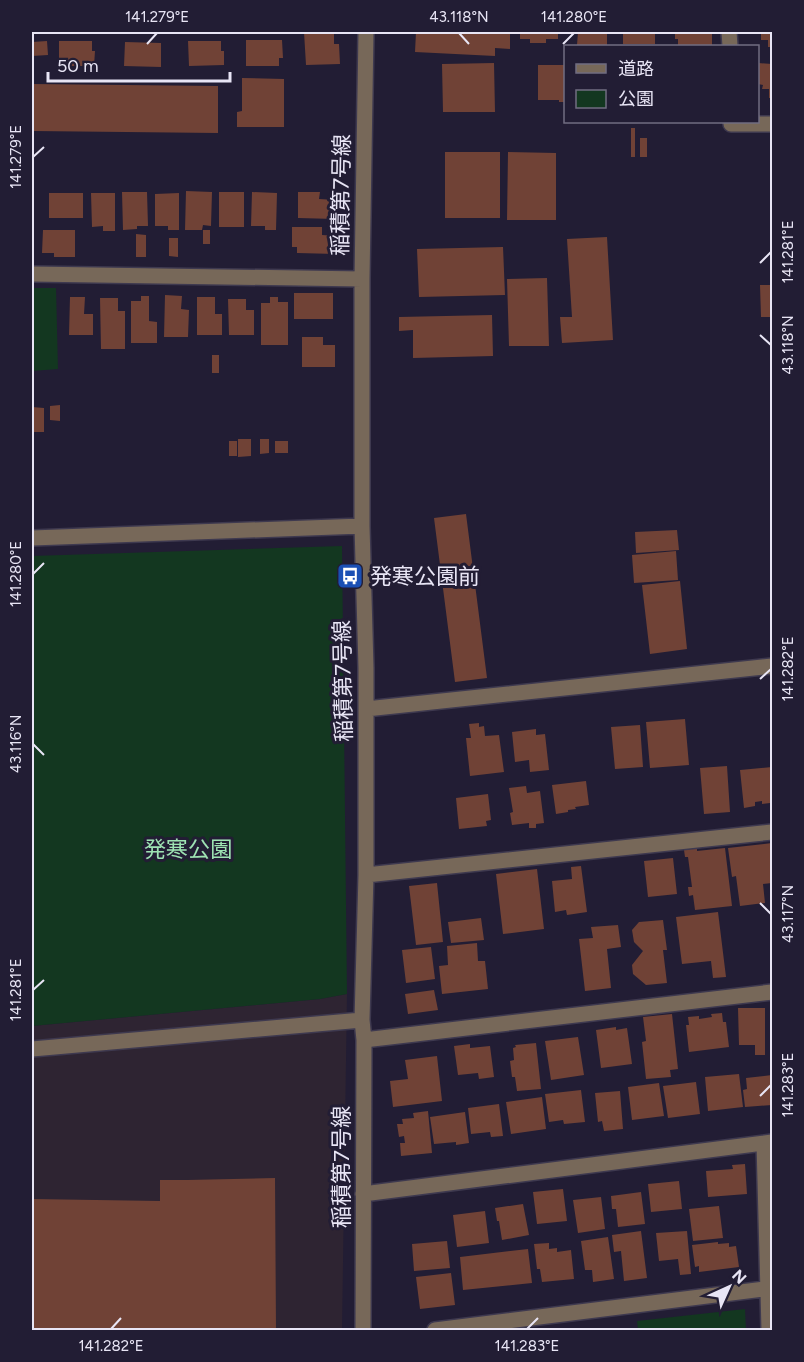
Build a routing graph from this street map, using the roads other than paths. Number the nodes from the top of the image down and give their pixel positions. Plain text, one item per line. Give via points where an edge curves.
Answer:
1 (366, 32) edge
2 (731, 123) edge
3 (772, 124) edge
4 (32, 274) edge
5 (362, 279) junction
6 (362, 526) junction
7 (32, 538) edge
8 (772, 666) edge
9 (366, 709) junction
10 (772, 832) edge
11 (366, 875) junction
12 (772, 992) edge
13 (362, 1020) junction
14 (364, 1040) junction
15 (32, 1049) edge
16 (768, 1143) edge
17 (363, 1194) junction
18 (770, 1288) edge
19 (363, 1330) edge
20 (435, 1330) edge
21 (769, 1330) edge

1 - 5 street, 稲積第7号線
2 - 3 street
4 - 5 street
5 - 6 street, 稲積第7号線
6 - 7 street
6 - 9 street, 稲積第7号線
8 - 9 street
9 - 11 street, 稲積第7号線
10 - 11 street
11 - 13 street, 稲積第7号線
12 - 14 street
13 - 14 street, 稲積第7号線
13 - 15 street
14 - 17 street, 稲積第7号線
16 - 17 street
16 - 18 street
17 - 19 street, 稲積第7号線
18 - 20 street
18 - 21 street

